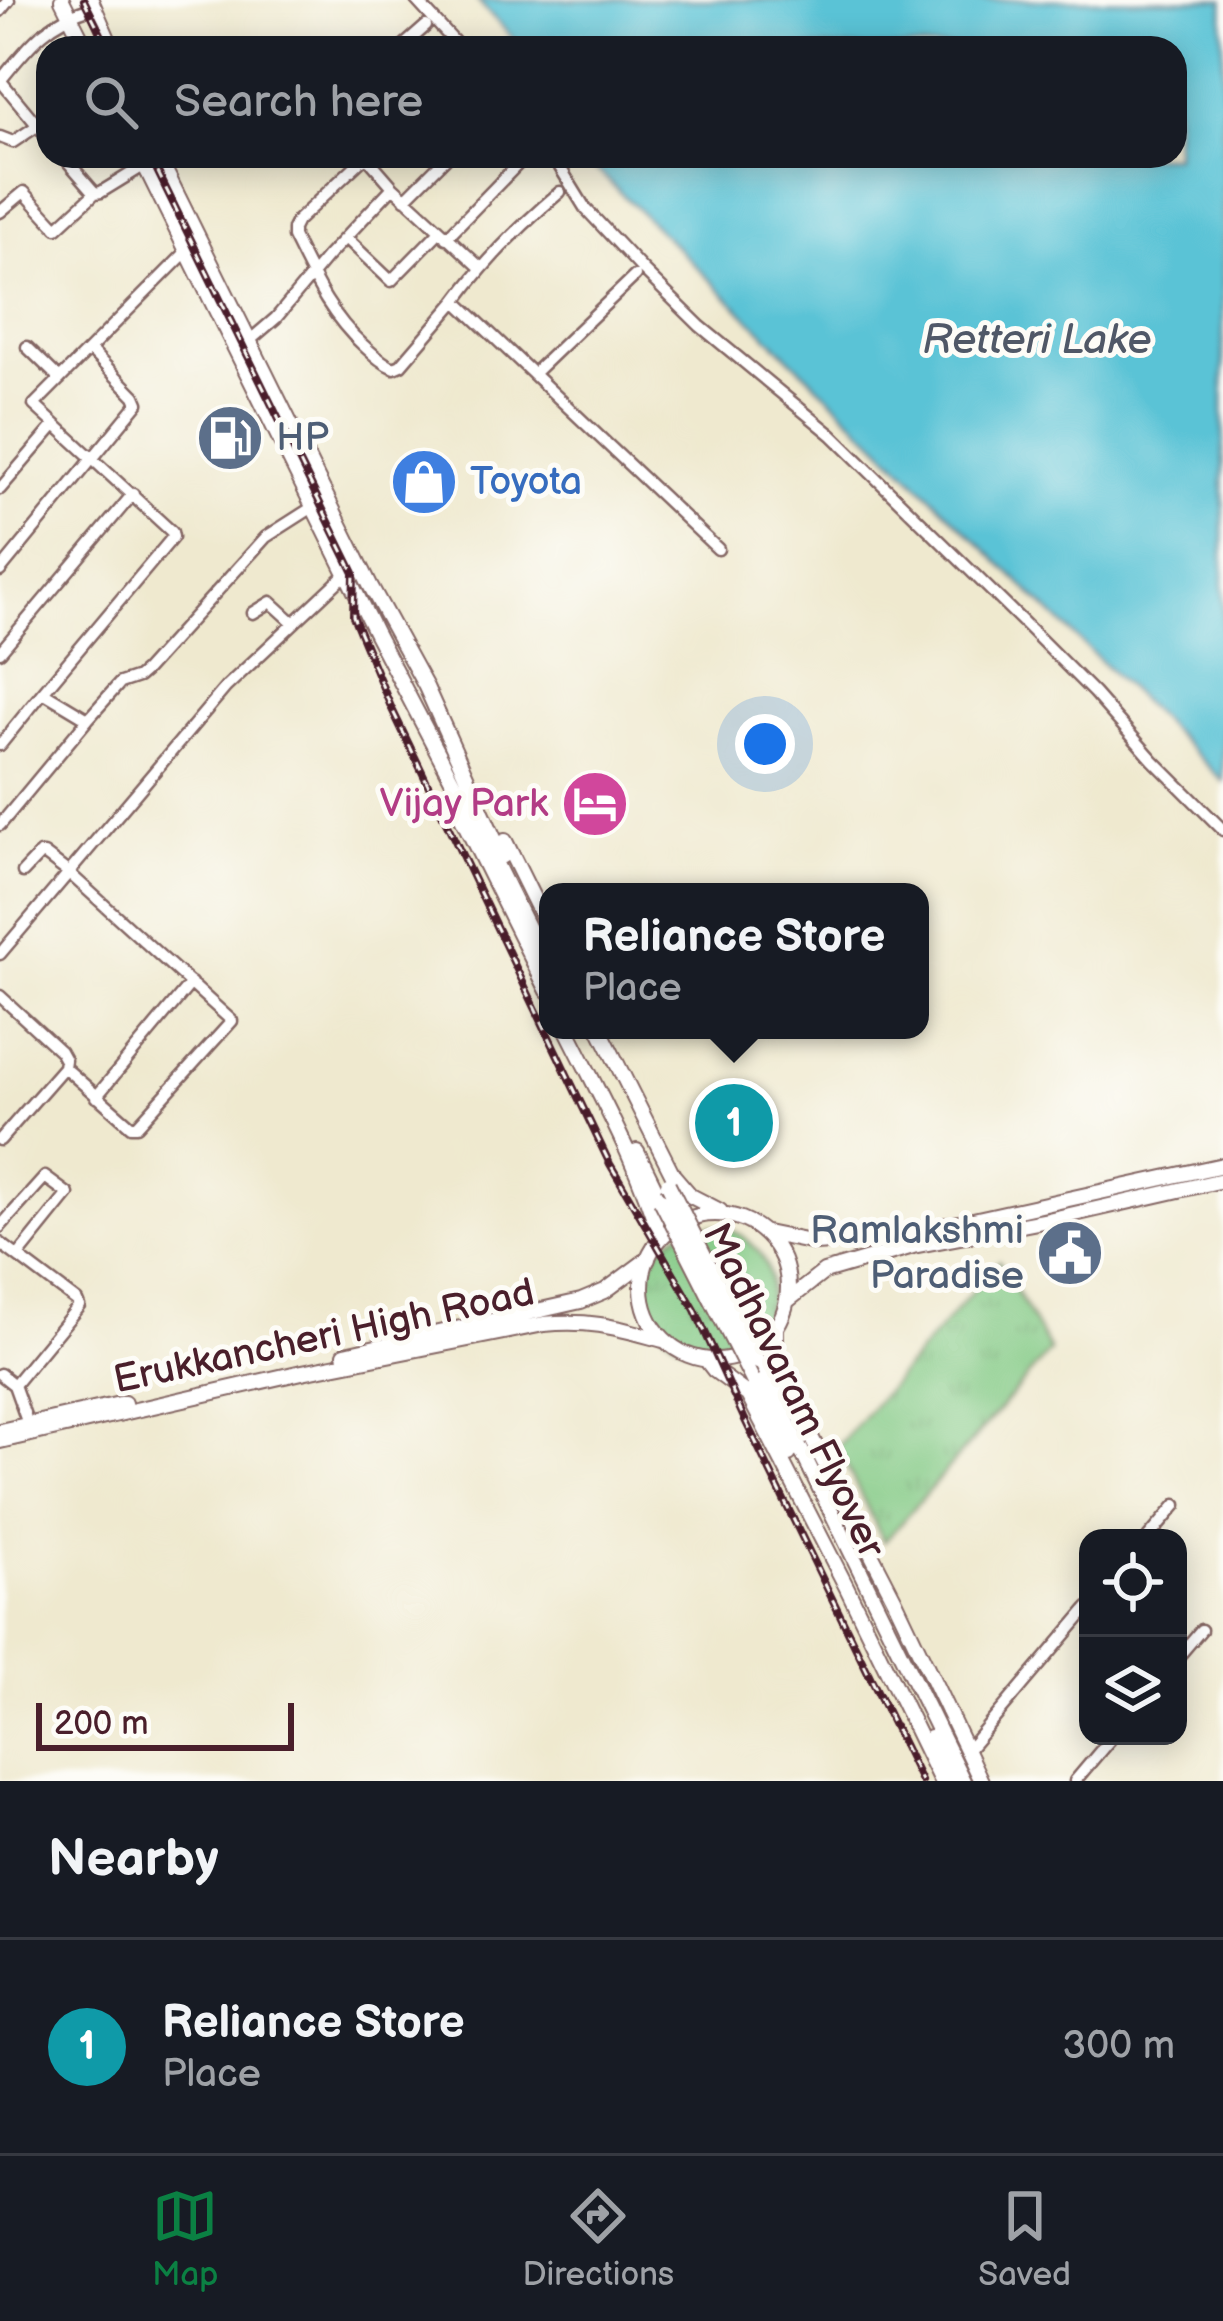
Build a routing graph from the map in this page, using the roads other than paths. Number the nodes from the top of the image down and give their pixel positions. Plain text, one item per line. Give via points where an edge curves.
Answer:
1 (9, 0) edge
2 (416, 0) edge
3 (92, 3) edge
4 (66, 7) edge
5 (0, 11) edge
6 (426, 26) dead end
7 (37, 36) edge
8 (80, 36) edge
9 (107, 36) edge
10 (415, 36) edge
11 (449, 36) edge
12 (36, 37) edge
13 (0, 81) edge
14 (36, 124) edge
15 (36, 127) edge
16 (0, 137) edge
17 (73, 168) edge
18 (135, 168) edge
19 (152, 168) edge
20 (153, 168) edge
21 (354, 168) edge
22 (376, 168) edge
23 (436, 168) edge
24 (514, 168) edge
25 (560, 168) edge
26 (393, 187) junction
27 (560, 191) dead end
28 (95, 193) junction
29 (405, 199) junction
30 (0, 212) edge
31 (442, 235) junction
32 (346, 238) junction
33 (188, 250) junction
34 (481, 268) junction
35 (312, 275) junction
36 (635, 276) dead end
37 (455, 301) junction
38 (248, 343) junction
39 (28, 346) dead end
40 (90, 350) junction
41 (534, 374) junction
42 (60, 379) junction
43 (56, 425) junction
44 (93, 458) junction
45 (0, 488) edge
46 (133, 494) junction
47 (313, 507) junction
48 (718, 549) dead end
49 (0, 571) edge
50 (346, 574) junction
51 (253, 614) dead end
52 (294, 623) junction
53 (0, 652) edge
54 (44, 692) junction
55 (88, 718) junction
56 (0, 745) edge
57 (436, 748) junction
58 (454, 759) junction
59 (0, 825) edge
60 (1223, 830) edge
61 (23, 872) dead end
62 (69, 873) junction
63 (539, 909) edge
64 (539, 930) edge
65 (539, 949) edge
66 (0, 954) edge
67 (539, 973) edge
68 (191, 983) junction
69 (0, 996) edge
70 (571, 1039) edge
71 (582, 1039) edge
72 (594, 1039) edge
73 (604, 1039) edge
74 (64, 1067) junction
75 (96, 1097) junction
76 (0, 1141) edge
77 (1223, 1165) edge
78 (1223, 1180) edge
79 (724, 1213) junction
80 (0, 1227) edge
81 (766, 1234) junction
82 (660, 1238) junction
83 (0, 1243) edge
84 (18, 1256) junction
85 (648, 1259) junction
86 (591, 1297) junction
87 (787, 1301) junction
88 (594, 1322) junction
89 (776, 1328) junction
90 (663, 1340) junction
91 (707, 1361) junction
92 (0, 1375) edge
93 (14, 1385) junction
94 (28, 1424) junction
95 (0, 1431) edge
96 (0, 1441) edge
97 (1176, 1505) dead end
98 (1156, 1529) edge
99 (1079, 1619) edge
100 (1201, 1630) dead end
101 (1187, 1647) edge
102 (1106, 1745) edge
103 (967, 1751) junction
104 (940, 1781) edge
105 (952, 1781) edge
106 (963, 1781) edge
107 (981, 1781) edge
108 (1076, 1781) edge

1 - 5 street
2 - 11 street
3 - 4 street
3 - 9 main road
4 - 7 street
4 - 8 main road
6 - 10 street
12 - 13 street
13 - 14 street
15 - 16 street via 13,142
17 - 28 street
18 - 28 street
19 - 33 main road
20 - 38 main road
21 - 35 street via 292,230
22 - 26 street
23 - 29 street
24 - 31 street
25 - 60 street via 585,208 643,270 832,435
26 - 29 street
26 - 32 street
27 - 34 street
28 - 30 street via 57,228 24,192
29 - 31 street
31 - 32 street via 391,281
31 - 34 street
32 - 35 street
33 - 40 street
33 - 47 main road
34 - 37 street
35 - 37 street via 341,324 394,368
35 - 38 street
36 - 41 street
37 - 41 street
38 - 58 main road via 426,687
39 - 42 street
40 - 42 street
40 - 44 street via 138,403
41 - 48 street
42 - 43 street via 34,405
43 - 44 street
43 - 45 street
44 - 46 street
44 - 49 street
46 - 53 street
46 - 54 street via 173,536
47 - 50 main road
47 - 55 street via 266,537 145,671 120,682
50 - 52 street
50 - 57 main road
51 - 52 street via 271,602
52 - 62 street via 226,687
54 - 55 street
54 - 56 street
55 - 59 street
57 - 58 main road
57 - 67 main road via 435,763
58 - 63 main road via 464,753
58 - 64 main road
58 - 65 main road
61 - 62 street via 44,854
62 - 66 street
62 - 68 street
68 - 75 street
68 - 75 street via 232,1024 137,1126
69 - 74 street via 60,1052
70 - 82 main road via 635,1167
71 - 105 main road, Madhavaram Flyover, bridge
72 - 106 main road, Madhavaram Flyover, bridge
73 - 79 main road via 673,1175 691,1196
74 - 75 street
74 - 76 street
77 - 81 main road via 861,1240
78 - 87 main road via 913,1246 824,1272
79 - 81 main road
79 - 82 main road via 700,1214
80 - 84 street via 45,1177 68,1194
81 - 87 main road via 781,1253
82 - 85 main road
83 - 84 street
84 - 93 street via 80,1306
85 - 86 main road
85 - 90 main road via 642,1301
86 - 88 main road
86 - 94 main road
87 - 89 main road
88 - 90 main road, Erukkancheri High Road
88 - 96 main road, Erukkancheri High Road via 544,1324 314,1369
89 - 91 main road via 746,1354
89 - 103 main road via 776,1369
90 - 91 main road
91 - 104 main road via 748,1395
92 - 93 street
93 - 94 street
94 - 95 main road
97 - 98 street
99 - 103 street
100 - 101 street
102 - 108 street
103 - 107 main road

